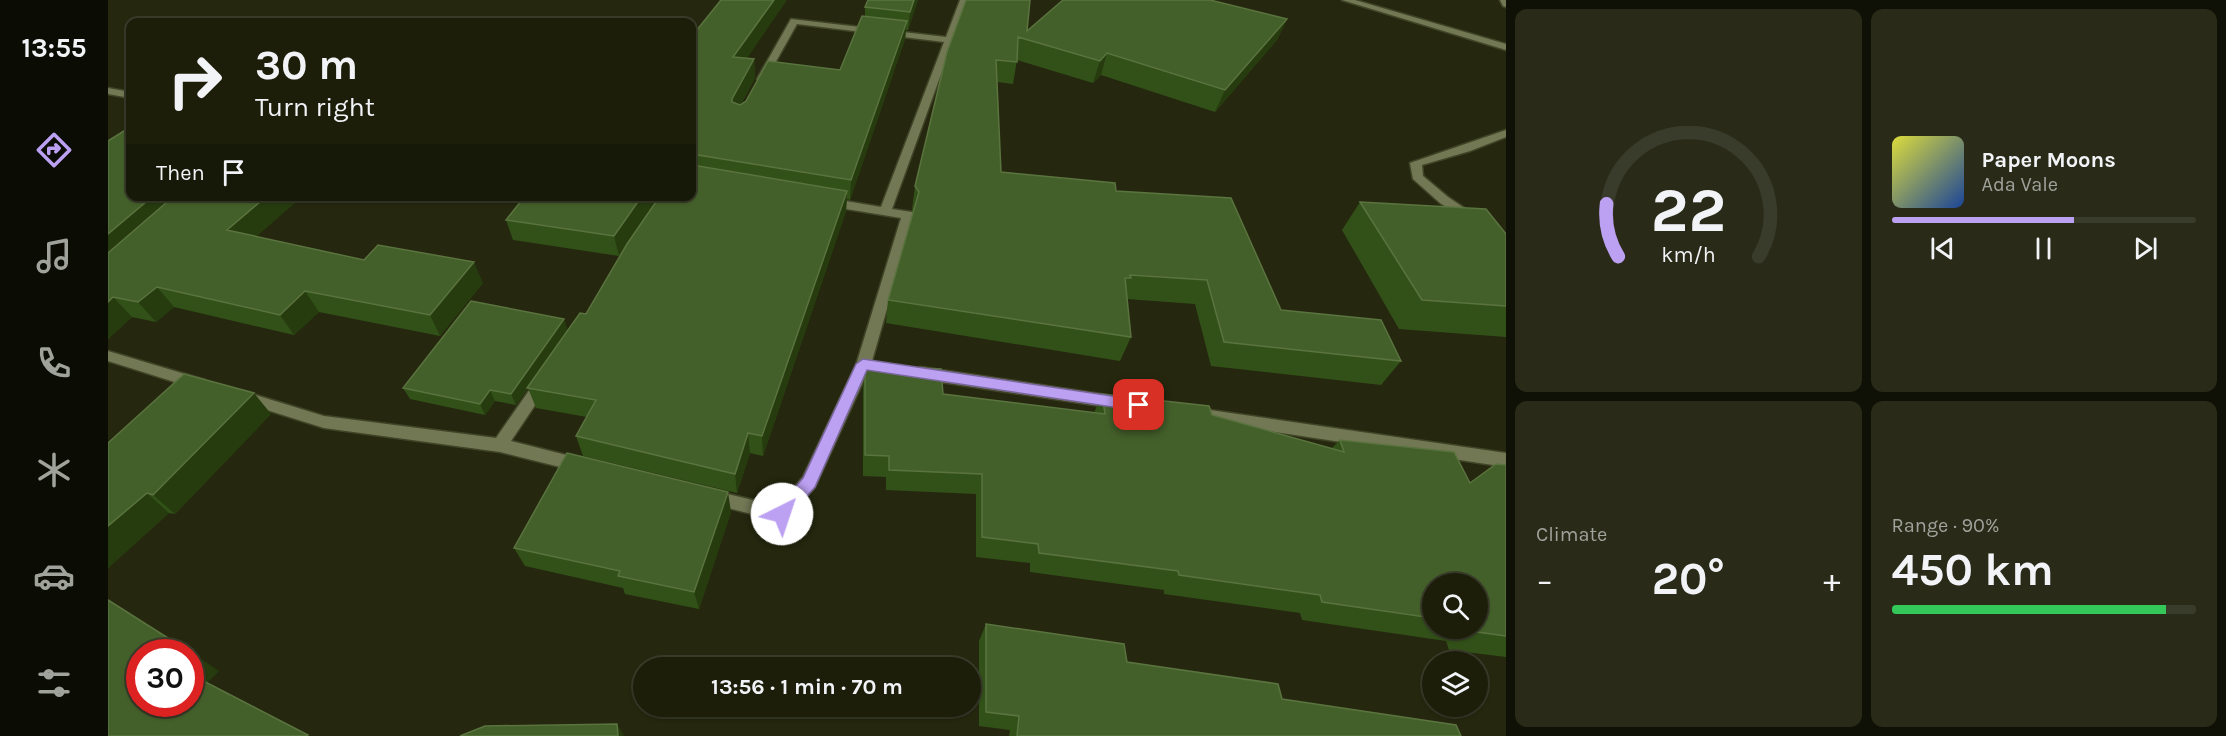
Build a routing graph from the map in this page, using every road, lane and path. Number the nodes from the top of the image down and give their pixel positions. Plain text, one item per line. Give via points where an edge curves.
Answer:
1 (964, 0) edge
2 (1346, 0) edge
3 (1503, 0) edge
4 (1506, 4) edge
5 (949, 40) junction
6 (1506, 47) edge
7 (756, 90) edge
8 (108, 91) edge
9 (126, 94) edge
10 (1506, 133) edge
11 (817, 200) edge
12 (885, 211) junction
13 (1506, 242) edge
14 (108, 356) edge
15 (863, 364) junction
16 (887, 368) edge
17 (552, 369) edge
18 (910, 372) edge
19 (210, 387) edge
20 (233, 394) edge
21 (1132, 405) edge
22 (1191, 413) edge
23 (500, 445) junction
24 (1506, 460) edge
25 (602, 470) edge
26 (692, 492) edge

1 - 5 street
2 - 6 street
3 - 4 street
5 - 7 street via 794,21
5 - 12 street
8 - 9 street
10 - 13 street via 1416,163 1417,177
11 - 12 street
12 - 15 street via 908,215
14 - 19 street
15 - 16 street
15 - 26 street via 809,482 782,514
17 - 23 street
18 - 21 street
20 - 23 street via 324,422
22 - 24 street
23 - 25 street

